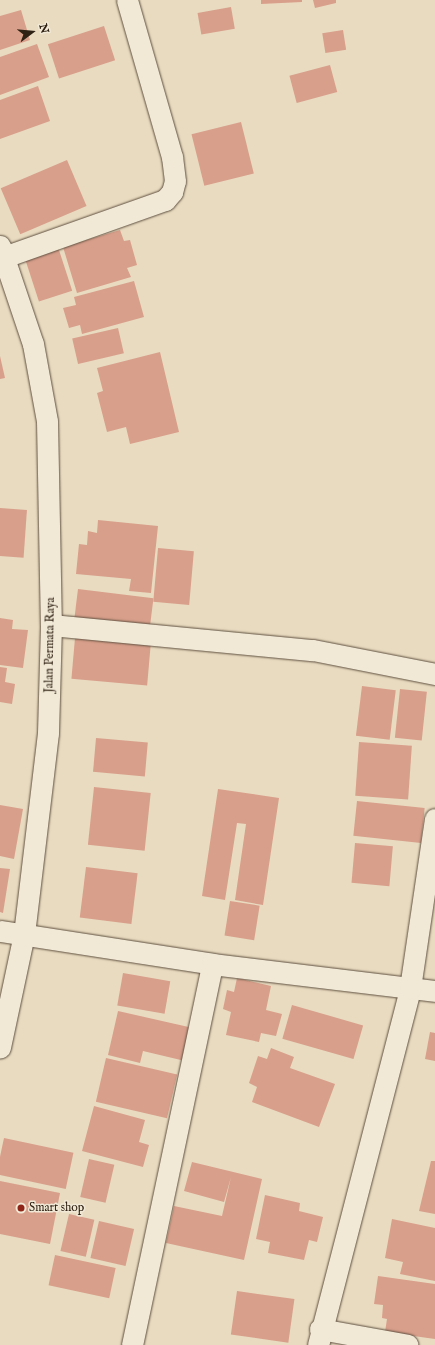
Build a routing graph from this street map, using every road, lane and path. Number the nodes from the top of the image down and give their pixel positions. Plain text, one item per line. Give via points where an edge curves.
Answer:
1 (127, 0) edge
2 (2, 251) edge
3 (51, 625) junction
4 (435, 674) edge
5 (435, 819) edge
6 (0, 930) edge
7 (24, 934) junction
8 (212, 964) junction
9 (410, 988) junction
10 (435, 990) edge
11 (0, 1046) edge
12 (319, 1337) edge
13 (132, 1345) edge
14 (408, 1345) edge

1 - 2 street via 172,157 175,181 172,192 165,200
2 - 3 street, Jalan Permata Raya via 33,344 47,421
3 - 4 street via 306,649
3 - 7 street, Jalan Permata Raya via 48,733
5 - 9 street
6 - 7 street
7 - 8 street
7 - 11 street, Jalan Permata Raya
8 - 9 street
8 - 13 street
9 - 10 street
9 - 12 street
12 - 14 street

